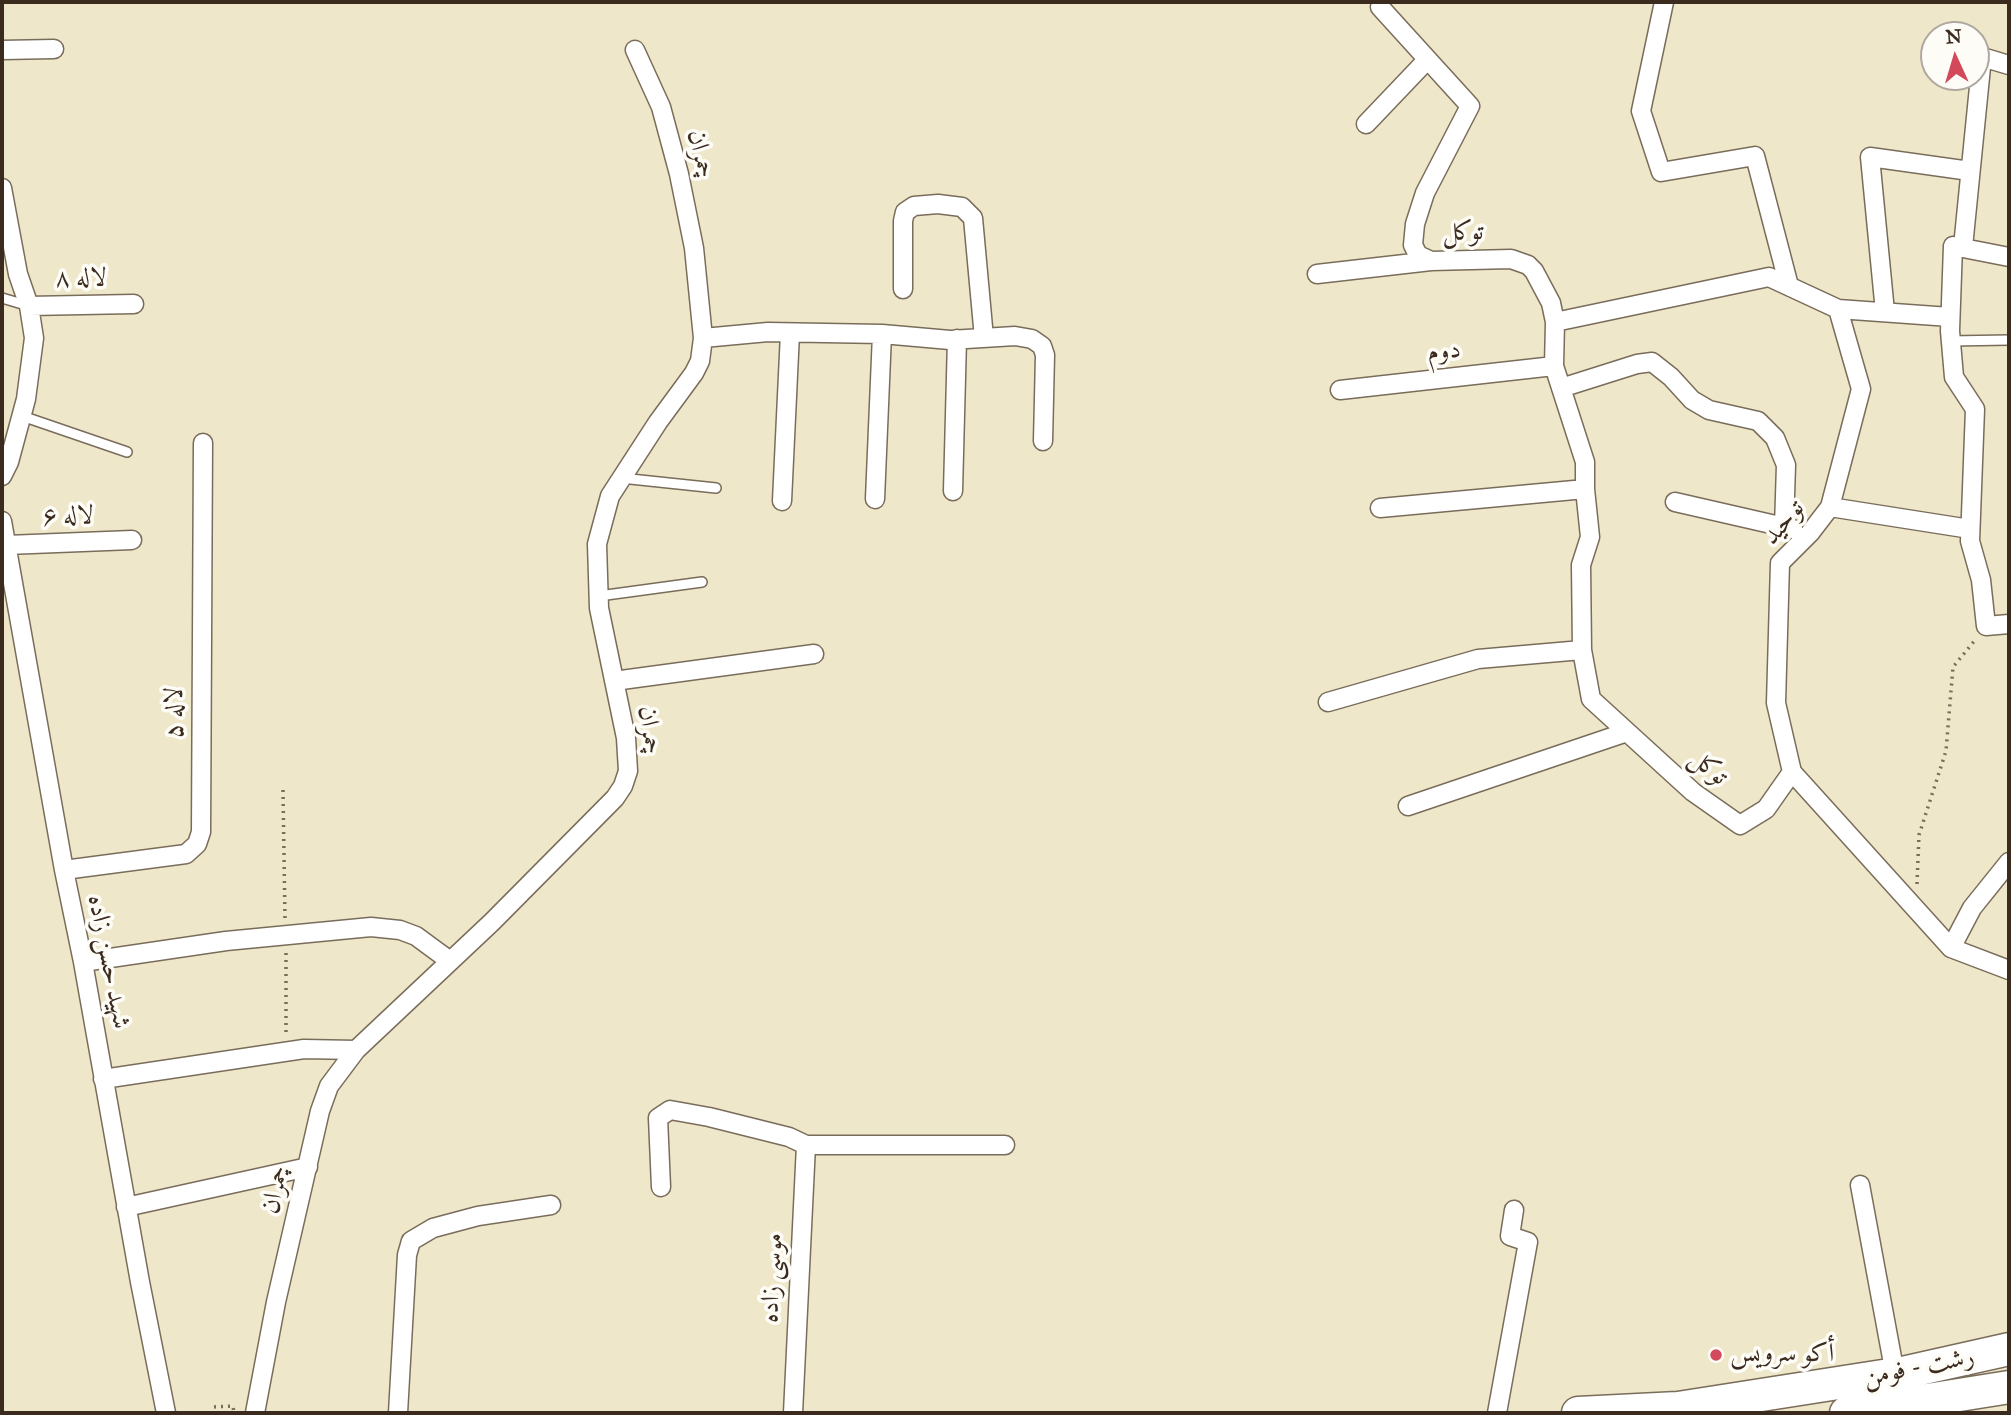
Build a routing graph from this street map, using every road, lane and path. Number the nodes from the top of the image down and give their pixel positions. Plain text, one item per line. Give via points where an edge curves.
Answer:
1 (1664, 2) edge
2 (1380, 7) dead end
3 (54, 49) dead end
4 (2, 50) edge
5 (635, 50) dead end
6 (1427, 60) junction
7 (2009, 65) edge
8 (1366, 124) dead end
9 (1970, 172) junction
10 (2, 188) edge
11 (6, 234) edge
12 (1963, 247) junction
13 (2009, 257) edge
14 (1431, 261) junction
15 (1317, 274) dead end
16 (1789, 286) junction
17 (903, 289) dead end
18 (2, 298) edge
19 (134, 304) dead end
20 (29, 306) junction
21 (1838, 309) junction
22 (1885, 312) junction
23 (1950, 317) junction
24 (1555, 322) junction
25 (790, 333) junction
26 (882, 334) junction
27 (703, 338) junction
28 (984, 338) junction
29 (957, 340) junction
30 (2009, 340) edge
31 (1951, 341) junction
32 (1554, 366) junction
33 (1561, 388) junction
34 (1340, 390) dead end
35 (22, 416) junction
36 (1043, 441) dead end
37 (203, 443) dead end
38 (127, 452) dead end
39 (2, 476) edge
40 (621, 478) junction
41 (716, 488) dead end
42 (1585, 489) junction
43 (953, 491) dead end
44 (875, 499) dead end
45 (782, 501) dead end
46 (1675, 502) dead end
47 (1830, 507) junction
48 (1380, 508) dead end
49 (2, 521) edge
50 (1784, 527) junction
51 (1970, 529) junction
52 (1810, 533) junction
53 (132, 540) dead end
54 (6, 545) junction
55 (702, 582) dead end
56 (599, 596) junction
57 (2009, 624) edge
58 (1986, 626) junction
59 (1582, 650) junction
60 (814, 654) dead end
61 (614, 681) junction
62 (1328, 702) dead end
63 (1627, 732) junction
64 (1792, 772) junction
65 (1408, 806) dead end
66 (2009, 862) edge
67 (64, 870) junction
68 (1916, 909) junction
69 (1951, 948) junction
70 (450, 961) junction
71 (83, 962) junction
72 (2009, 970) edge
73 (356, 1050) junction
74 (103, 1079) junction
75 (806, 1145) junction
76 (1005, 1145) dead end
77 (308, 1167) junction
78 (1860, 1185) dead end
79 (661, 1187) dead end
80 (551, 1205) dead end
81 (127, 1207) junction
82 (1514, 1210) dead end
83 (2009, 1349) edge
84 (1895, 1374) junction
85 (2009, 1387) edge
86 (1865, 1412) edge
87 (166, 1413) edge
88 (213, 1413) edge
89 (234, 1413) edge
90 (255, 1413) edge
91 (398, 1413) edge
92 (793, 1413) edge
93 (1497, 1413) edge
94 (1578, 1413) edge

1 - 16 street via 1641,111 1661,172 1755,156
2 - 6 street, توکل
3 - 4 street
5 - 27 street, چمران via 661,107 679,174 694,248
6 - 8 street
6 - 14 street, توکل via 1470,106 1425,193 1415,224 1413,245 1418,255
7 - 9 street via 1982,57
9 - 12 street
9 - 22 street via 1870,157
10 - 11 street
11 - 20 street
12 - 13 street
12 - 23 street via 1953,246
14 - 15 street
14 - 24 street, توکل via 1511,259 1528,265 1546,294
16 - 21 street
16 - 24 street via 1769,277
17 - 28 street via 905,212 914,206 962,207 973,218
18 - 20 lane
19 - 20 street, لاله ۸
20 - 35 street via 34,338
21 - 22 street
21 - 47 street, توحید via 1861,389
22 - 23 street
23 - 31 street
24 - 32 street, توکل
25 - 26 street
25 - 27 street
25 - 45 street
26 - 29 street
26 - 44 street
27 - 40 street, چمران via 695,373
28 - 29 street
28 - 36 street via 1032,339 1042,346
29 - 43 street
30 - 31 lane
31 - 51 street via 1954,377 1975,409
32 - 33 street, توکل
32 - 34 street, دوم
33 - 42 street, توکل via 1585,462
33 - 50 street via 1652,362 1709,410 1758,421 1775,438 1786,465
35 - 38 lane
35 - 39 street
37 - 67 street, لاله ۵ via 201,832 197,844 186,853
40 - 41 lane
40 - 56 street, چمران via 610,496 597,544
42 - 48 street
42 - 59 street, توکل via 1590,537 1581,565
46 - 50 street
47 - 51 street
47 - 52 street, توحید
49 - 54 street, شهید حسن زاده
50 - 52 street
51 - 58 street
52 - 64 street, توحید via 1780,562 1776,703
53 - 54 street, لاله ۶
54 - 67 street, شهید حسن زاده
55 - 56 lane
56 - 61 street, چمران
57 - 58 street
58 - 68 path via 1954,667 1946,751 1919,835
59 - 62 street via 1478,659
59 - 63 street, توکل via 1591,699
60 - 61 street
61 - 70 street, چمران via 629,756 623,786
63 - 64 street, توکل via 1693,792 1740,825 1766,809
63 - 65 street
64 - 68 street, توحید
66 - 69 street via 1972,908
67 - 71 street, شهید حسن زاده
68 - 69 street, توحید
69 - 72 street, توحید
70 - 71 street via 416,936 371,927 226,941
70 - 73 street, چمران
71 - 74 street, شهید حسن زاده
73 - 74 street via 304,1049
73 - 77 street, چمران via 329,1086
74 - 81 street, شهید حسن زاده
75 - 76 street
75 - 79 street via 789,1137 670,1110 658,1118
75 - 92 street, موسی زاده
77 - 81 street
77 - 90 street, چمران
78 - 84 street
80 - 91 street via 478,1216 433,1228 411,1241
81 - 87 street, شهید حسن زاده
82 - 93 street via 1510,1236 1528,1242
83 - 84 highway, رشت - فومن
84 - 94 highway, رشت - فومن via 1678,1408
85 - 86 highway
88 - 89 path via 213,1407 233,1406

